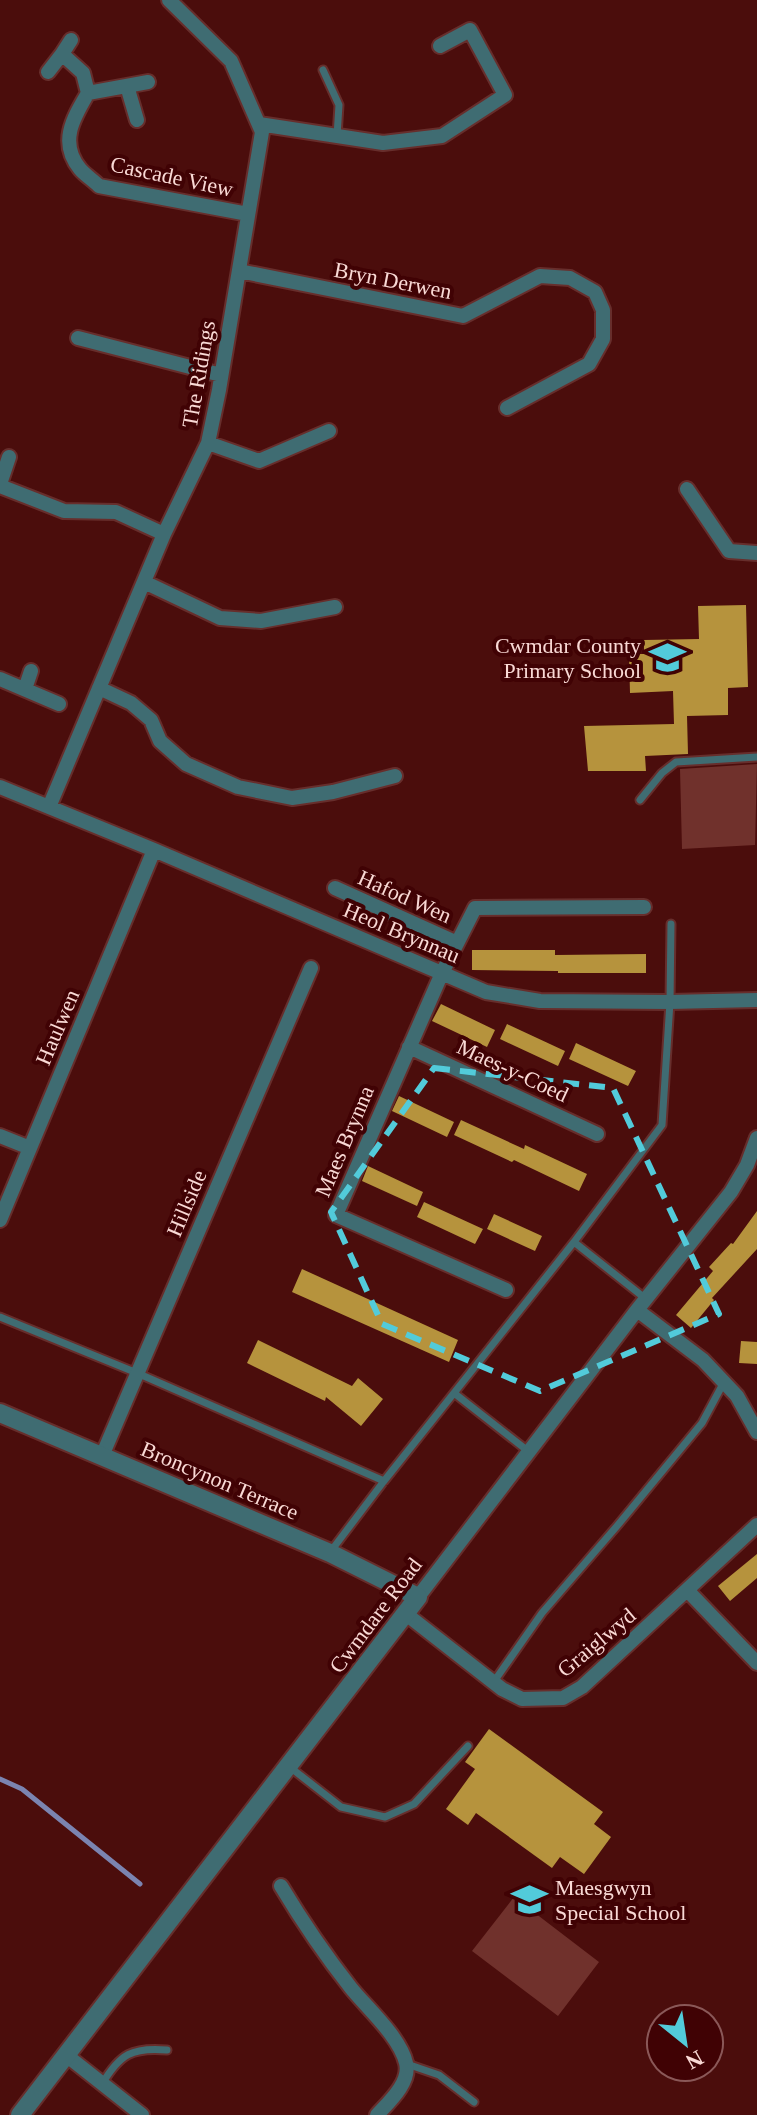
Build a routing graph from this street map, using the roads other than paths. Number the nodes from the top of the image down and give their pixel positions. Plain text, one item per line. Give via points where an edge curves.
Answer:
1 (169, 0) edge
2 (71, 40) dead end
3 (440, 46) dead end
4 (62, 54) junction
5 (323, 70) dead end
6 (48, 72) dead end
7 (148, 82) dead end
8 (127, 86) junction
9 (88, 93) junction
10 (137, 120) dead end
11 (259, 124) junction
12 (337, 136) junction
13 (248, 214) junction
14 (239, 271) junction
15 (78, 338) dead end
16 (221, 375) junction
17 (507, 408) dead end
18 (329, 431) dead end
19 (208, 443) junction
20 (9, 457) dead end
21 (0, 485) edge
22 (687, 489) dead end
23 (164, 534) junction
24 (757, 553) edge
25 (144, 582) junction
26 (335, 607) dead end
27 (31, 671) dead end
28 (0, 679) edge
29 (99, 688) junction
30 (25, 689) junction
31 (59, 704) dead end
32 (757, 757) edge
33 (395, 776) dead end
34 (0, 787) edge
35 (640, 800) dead end
36 (49, 807) junction
37 (154, 850) junction
38 (335, 888) dead end
39 (644, 907) dead end
40 (671, 924) dead end
41 (457, 943) junction
42 (311, 968) dead end
43 (442, 973) junction
44 (757, 1000) edge
45 (670, 1002) junction
46 (409, 1047) junction
47 (597, 1134) dead end
48 (0, 1136) edge
49 (757, 1138) edge
50 (30, 1148) junction
51 (0, 1220) edge
52 (574, 1242) junction
53 (506, 1290) dead end
54 (641, 1304) junction
55 (0, 1317) edge
56 (137, 1373) junction
57 (724, 1382) junction
58 (454, 1393) junction
59 (0, 1413) edge
60 (756, 1427) edge
61 (529, 1451) junction
62 (102, 1456) junction
63 (384, 1481) junction
64 (757, 1525) edge
65 (330, 1553) junction
66 (688, 1591) junction
67 (418, 1597) junction
68 (406, 1614) junction
69 (757, 1663) edge
70 (493, 1683) junction
71 (468, 1746) dead end
72 (289, 1767) junction
73 (281, 1886) dead end
74 (167, 2050) dead end
75 (66, 2055) junction
76 (407, 2063) junction
77 (102, 2084) junction
78 (474, 2102) dead end
79 (20, 2115) edge
80 (142, 2115) edge
81 (377, 2115) edge

1 - 11 street, The Ridings via 231,61
2 - 4 street
3 - 12 street via 470,30 505,95 442,136 383,143
4 - 6 street
4 - 9 street via 83,73
5 - 12 lane via 339,105
7 - 8 street
8 - 9 street
8 - 10 street
9 - 13 street, Cascade View via 68,132 71,154 99,186
11 - 12 street
11 - 13 street, The Ridings
13 - 14 street, The Ridings
14 - 16 street, The Ridings
14 - 17 street, Bryn Derwen via 463,316 540,276 570,278 595,292 603,310 603,339 589,364
15 - 16 street
16 - 19 street, The Ridings
18 - 19 street via 259,461
19 - 23 street, The Ridings
20 - 21 street
21 - 23 street via 64,511 116,512
22 - 24 street via 729,551
23 - 25 street, The Ridings
25 - 26 street via 220,618 261,621
25 - 29 street, The Ridings
27 - 30 street
28 - 30 street
29 - 33 street via 151,720 160,741 186,764 238,787 292,798
29 - 36 street, The Ridings
30 - 31 street
32 - 35 lane via 676,762
34 - 36 street, Heol Brynnau
36 - 37 street, Heol Brynnau
37 - 43 street, Heol Brynnau
37 - 50 street, Haulwen
38 - 41 street, Hafod Wen
39 - 41 street via 475,908
40 - 45 lane
41 - 43 street
42 - 56 street, Hillside
43 - 45 street, Heol Brynnau via 486,992 540,1001
43 - 46 street
44 - 45 street, Heol Brynnau
45 - 52 lane via 662,1125
46 - 47 street, Maes-y-Coed
46 - 53 street, Maes Brynna via 336,1215
48 - 50 street
49 - 54 street, Cwmdare Road via 731,1192
50 - 51 street, Haulwen
52 - 54 lane
52 - 58 lane
54 - 57 street
54 - 61 street, Cwmdare Road
55 - 56 lane
56 - 62 street, Hillside
56 - 63 lane
57 - 60 street
57 - 70 lane via 702,1423 542,1613
58 - 61 lane
58 - 63 lane
59 - 62 street, Broncynon Terrace
61 - 67 street, Cwmdare Road
62 - 65 street, Broncynon Terrace
63 - 65 lane
64 - 66 street, Graiglwyd
65 - 67 street, Broncynon Terrace
66 - 69 street
66 - 70 street, Graiglwyd via 563,1698 522,1699
67 - 68 street, Cwmdare Road
68 - 70 street, Graiglwyd
68 - 72 street, Cwmdare Road
71 - 72 lane via 414,1804 385,1817 341,1807
72 - 75 street, Cwmdare Road
73 - 76 street via 310,1934 396,2041
74 - 77 lane via 146,2048 125,2055
75 - 77 street
75 - 79 street, Cwmdare Road
76 - 78 lane via 439,2075
76 - 81 street via 406,2077
77 - 80 street

